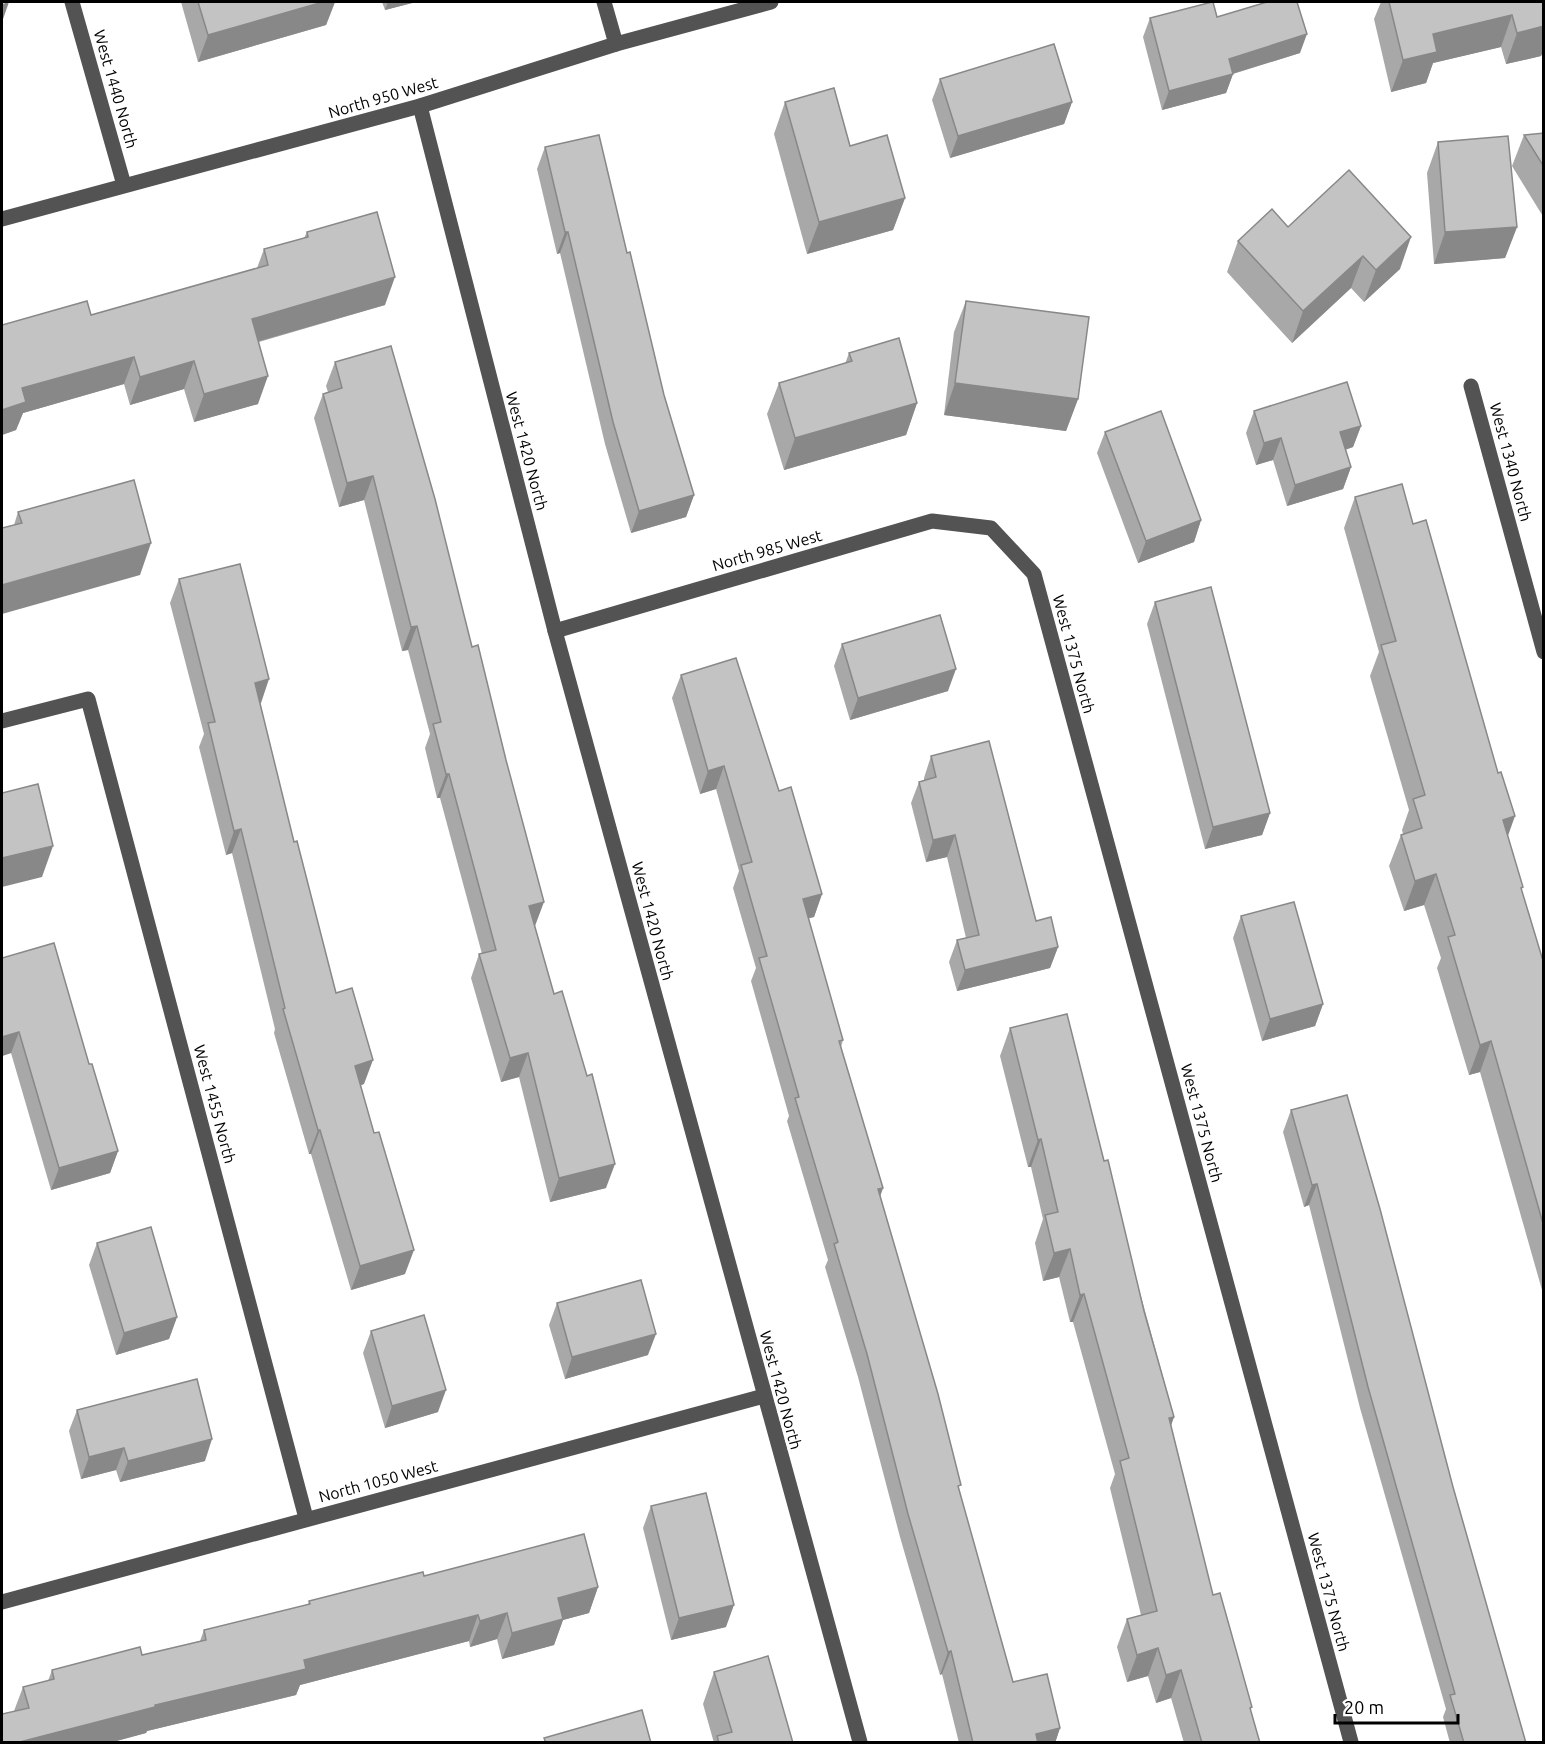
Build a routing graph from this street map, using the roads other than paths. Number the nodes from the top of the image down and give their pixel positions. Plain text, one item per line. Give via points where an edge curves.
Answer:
1 (72, 2) edge
2 (604, 2) edge
3 (771, 2) edge
4 (616, 44) junction
5 (420, 106) junction
6 (124, 185) junction
7 (2, 219) edge
8 (1472, 386) dead end
9 (991, 528) joint
10 (555, 631) junction
11 (1544, 652) edge
12 (2, 721) edge
13 (764, 1396) junction
14 (306, 1518) junction
15 (2, 1602) edge
16 (860, 1743) edge
17 (1351, 1743) edge

1 - 6 street, West 1440 North
2 - 4 street
3 - 4 street, North 950 West
4 - 5 street, North 950 West
5 - 6 street, North 950 West
5 - 10 street, West 1420 North
6 - 7 street, North 950 West
8 - 11 street, West 1340 North
9 - 10 street, North 985 West via 932,521
9 - 17 street, West 1375 North via 1034,574
10 - 13 street, West 1420 North
12 - 14 street, West 1455 North via 88,699
13 - 14 street, North 1050 West
13 - 16 street, West 1420 North
14 - 15 street, North 1050 West

